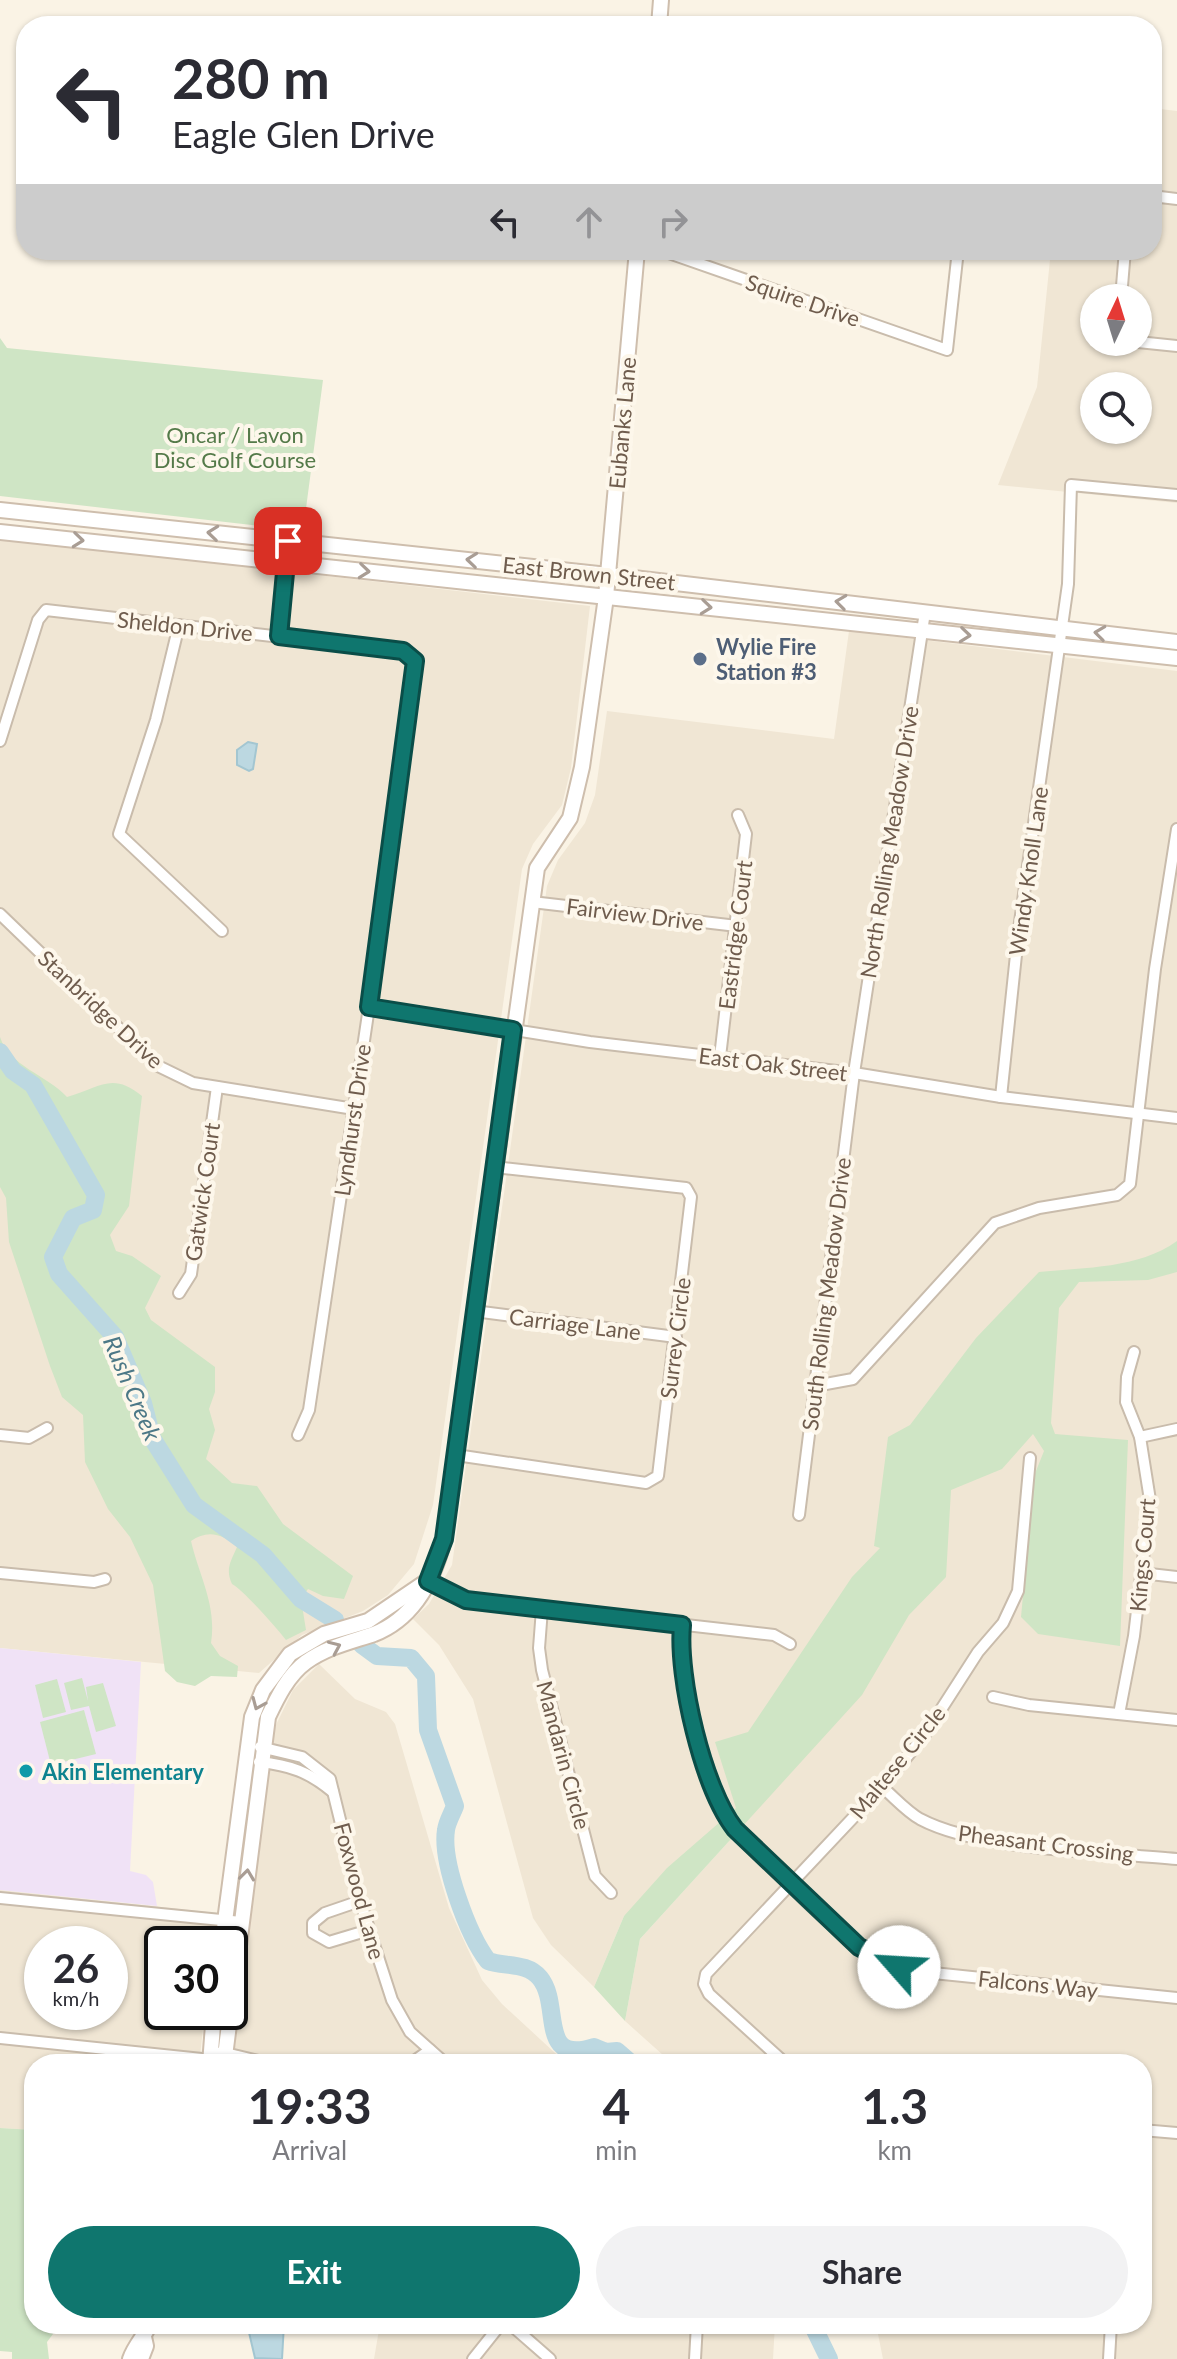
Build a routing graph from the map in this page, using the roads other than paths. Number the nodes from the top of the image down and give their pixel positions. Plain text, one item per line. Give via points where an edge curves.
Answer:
1 (636, 260) edge
2 (689, 260) edge
3 (957, 260) edge
4 (1124, 260) edge
5 (1122, 284) edge
6 (1152, 343) edge
7 (1177, 346) edge
8 (1177, 495) edge
9 (0, 510) edge
10 (0, 532) edge
11 (288, 541) junction
12 (285, 562) junction
13 (608, 575) junction
14 (606, 597) junction
15 (925, 612) junction
16 (179, 625) junction
17 (1061, 628) junction
18 (921, 631) junction
19 (279, 636) junction
20 (1177, 642) edge
21 (1059, 646) junction
22 (1177, 658) edge
23 (415, 661) joint
24 (0, 741) edge
25 (738, 815) dead end
26 (1177, 829) edge
27 (532, 902) junction
28 (0, 914) edge
29 (737, 926) junction
30 (222, 931) dead end
31 (369, 1007) junction
32 (513, 1030) junction
33 (720, 1057) junction
34 (854, 1073) junction
35 (217, 1087) junction
36 (1001, 1097) junction
37 (354, 1109) junction
38 (1138, 1113) junction
39 (1177, 1118) edge
40 (494, 1167) junction
41 (179, 1293) dead end
42 (474, 1311) junction
43 (676, 1337) junction
44 (1134, 1352) dead end
45 (815, 1386) junction
46 (47, 1428) dead end
47 (1177, 1429) edge
48 (0, 1435) edge
49 (298, 1435) dead end
50 (1140, 1437) junction
51 (456, 1455) junction
52 (1030, 1458) dead end
53 (799, 1515) dead end
54 (0, 1573) edge
55 (1141, 1573) junction
56 (1177, 1577) edge
57 (105, 1579) dead end
58 (428, 1581) junction
59 (542, 1609) junction
60 (682, 1625) junction
61 (790, 1644) dead end
62 (993, 1697) dead end
63 (1119, 1714) junction
64 (1177, 1720) edge
65 (254, 1754) junction
66 (882, 1787) junction
67 (1177, 1859) edge
68 (791, 1884) junction
69 (611, 1893) dead end
70 (0, 1898) edge
71 (360, 1901) junction
72 (225, 1921) junction
73 (241, 1922) junction
74 (224, 1926) edge
75 (369, 1930) junction
76 (1177, 1998) edge
77 (214, 2030) edge
78 (0, 2038) edge
79 (430, 2050) junction
80 (162, 2054) edge
81 (213, 2054) edge
82 (214, 2054) edge
83 (424, 2054) edge
84 (435, 2054) edge
85 (775, 2054) edge
86 (1152, 2131) edge
87 (1177, 2133) edge
88 (143, 2334) edge
89 (147, 2334) edge
90 (493, 2334) edge
91 (521, 2334) edge
92 (696, 2334) edge
93 (1110, 2334) edge
94 (130, 2359) edge
95 (141, 2359) edge
96 (473, 2359) edge
97 (550, 2359) edge
98 (695, 2359) edge
99 (1109, 2359) edge

1 - 13 main road, Eubanks Lane
2 - 3 street, Squire Drive via 947,350
4 - 5 street
6 - 7 street
8 - 17 street, Windy Knoll Lane via 1071,485
11 -> 9 main road, East Brown Street
10 -> 12 main road, East Brown Street
11 - 12 street
13 -> 11 main road, East Brown Street
12 -> 14 main road, East Brown Street
12 - 19 street
13 - 14 main road, Eubanks Lane
15 -> 13 main road, East Brown Street
14 -> 18 main road, East Brown Street
14 - 27 main road, Eubanks Lane via 579,786 570,818 537,868
15 - 17 main road, East Brown Street
15 - 18 street, North Rolling Meadow Drive
16 - 19 street, Sheldon Drive
16 - 24 street, Sheldon Drive via 46,610 38,620
16 - 30 street via 156,720 119,834
20 -> 17 main road, East Brown Street
17 - 21 street, Windy Knoll Lane
18 -> 21 main road, East Brown Street
18 - 34 street, North Rolling Meadow Drive
19 - 23 street, Sheldon Drive via 403,651
21 - 22 main road, East Brown Street
21 - 36 street, Windy Knoll Lane
23 - 31 street, Lyndhurst Drive
25 - 29 street, Eastridge Court via 746,834
26 - 38 street
27 - 29 street, Fairview Drive
27 - 32 main road, Eubanks Lane
28 - 35 street, Stanbridge Drive via 158,1066 193,1083
29 - 33 street, Eastridge Court
31 - 32 street, East Oak Street
31 - 37 street, Lyndhurst Drive
32 - 33 street, East Oak Street
32 - 40 main road, Eubanks Lane
33 - 34 street, East Oak Street
34 - 36 street, East Oak Street
34 - 45 street, South Rolling Meadow Drive
35 - 37 street, Stanbridge Drive
35 - 41 street, Gatwick Court via 191,1274
36 - 38 street, East Oak Street
37 - 49 street, Lyndhurst Drive via 309,1410
38 - 39 street, East Oak Street
38 - 45 street via 1130,1184 1117,1195 1039,1208 995,1223 853,1379
40 - 42 main road, Eubanks Lane
40 - 43 street, Surrey Circle via 686,1188 690,1208
42 - 43 street, Carriage Lane
42 - 51 main road, Eubanks Lane
43 - 51 street, Surrey Circle via 654,1481
44 - 50 street, Kings Court via 1126,1402
45 - 53 street, South Rolling Meadow Drive
46 - 48 street via 29,1438
47 - 50 street
50 - 55 street, Kings Court via 1150,1500
51 - 58 main road, Eubanks Lane via 444,1539
52 - 66 street, Maltese Circle via 1018,1591 1003,1623
54 - 57 street
55 - 56 street
55 - 63 street, Kings Court
58 - 59 street via 466,1600
58 - 65 main road via 375,1617 324,1634 290,1654 263,1690 252,1717
59 - 60 street
59 - 69 street, Mandarin Circle via 542,1670 595,1876
60 - 61 street via 774,1635
60 - 68 street, Falcons Way via 683,1680 719,1807
62 - 63 street
63 - 64 street
65 - 71 street, Foxwood Lane via 298,1768 333,1792
65 - 72 main road
73 -> 65 main road
66 - 67 street, Pheasant Crossing via 916,1817 978,1839
66 - 68 street, Maltese Circle
68 - 76 street, Falcons Way via 859,1947 899,1967
68 - 85 street, Maltese Circle via 706,1974 704,1984
70 - 72 street
71 - 75 street, Foxwood Lane
71 - 75 street via 325,1913 313,1923 313,1933 329,1942
72 - 73 street
72 - 74 main road
73 - 82 main road
75 - 79 street, Foxwood Lane via 404,2024
77 - 81 main road
78 - 80 street
79 - 83 street
79 - 84 street, Foxwood Lane
86 - 87 street
88 - 94 main road
89 - 95 main road
90 - 96 street
91 - 97 street
92 - 98 street
93 - 99 street

